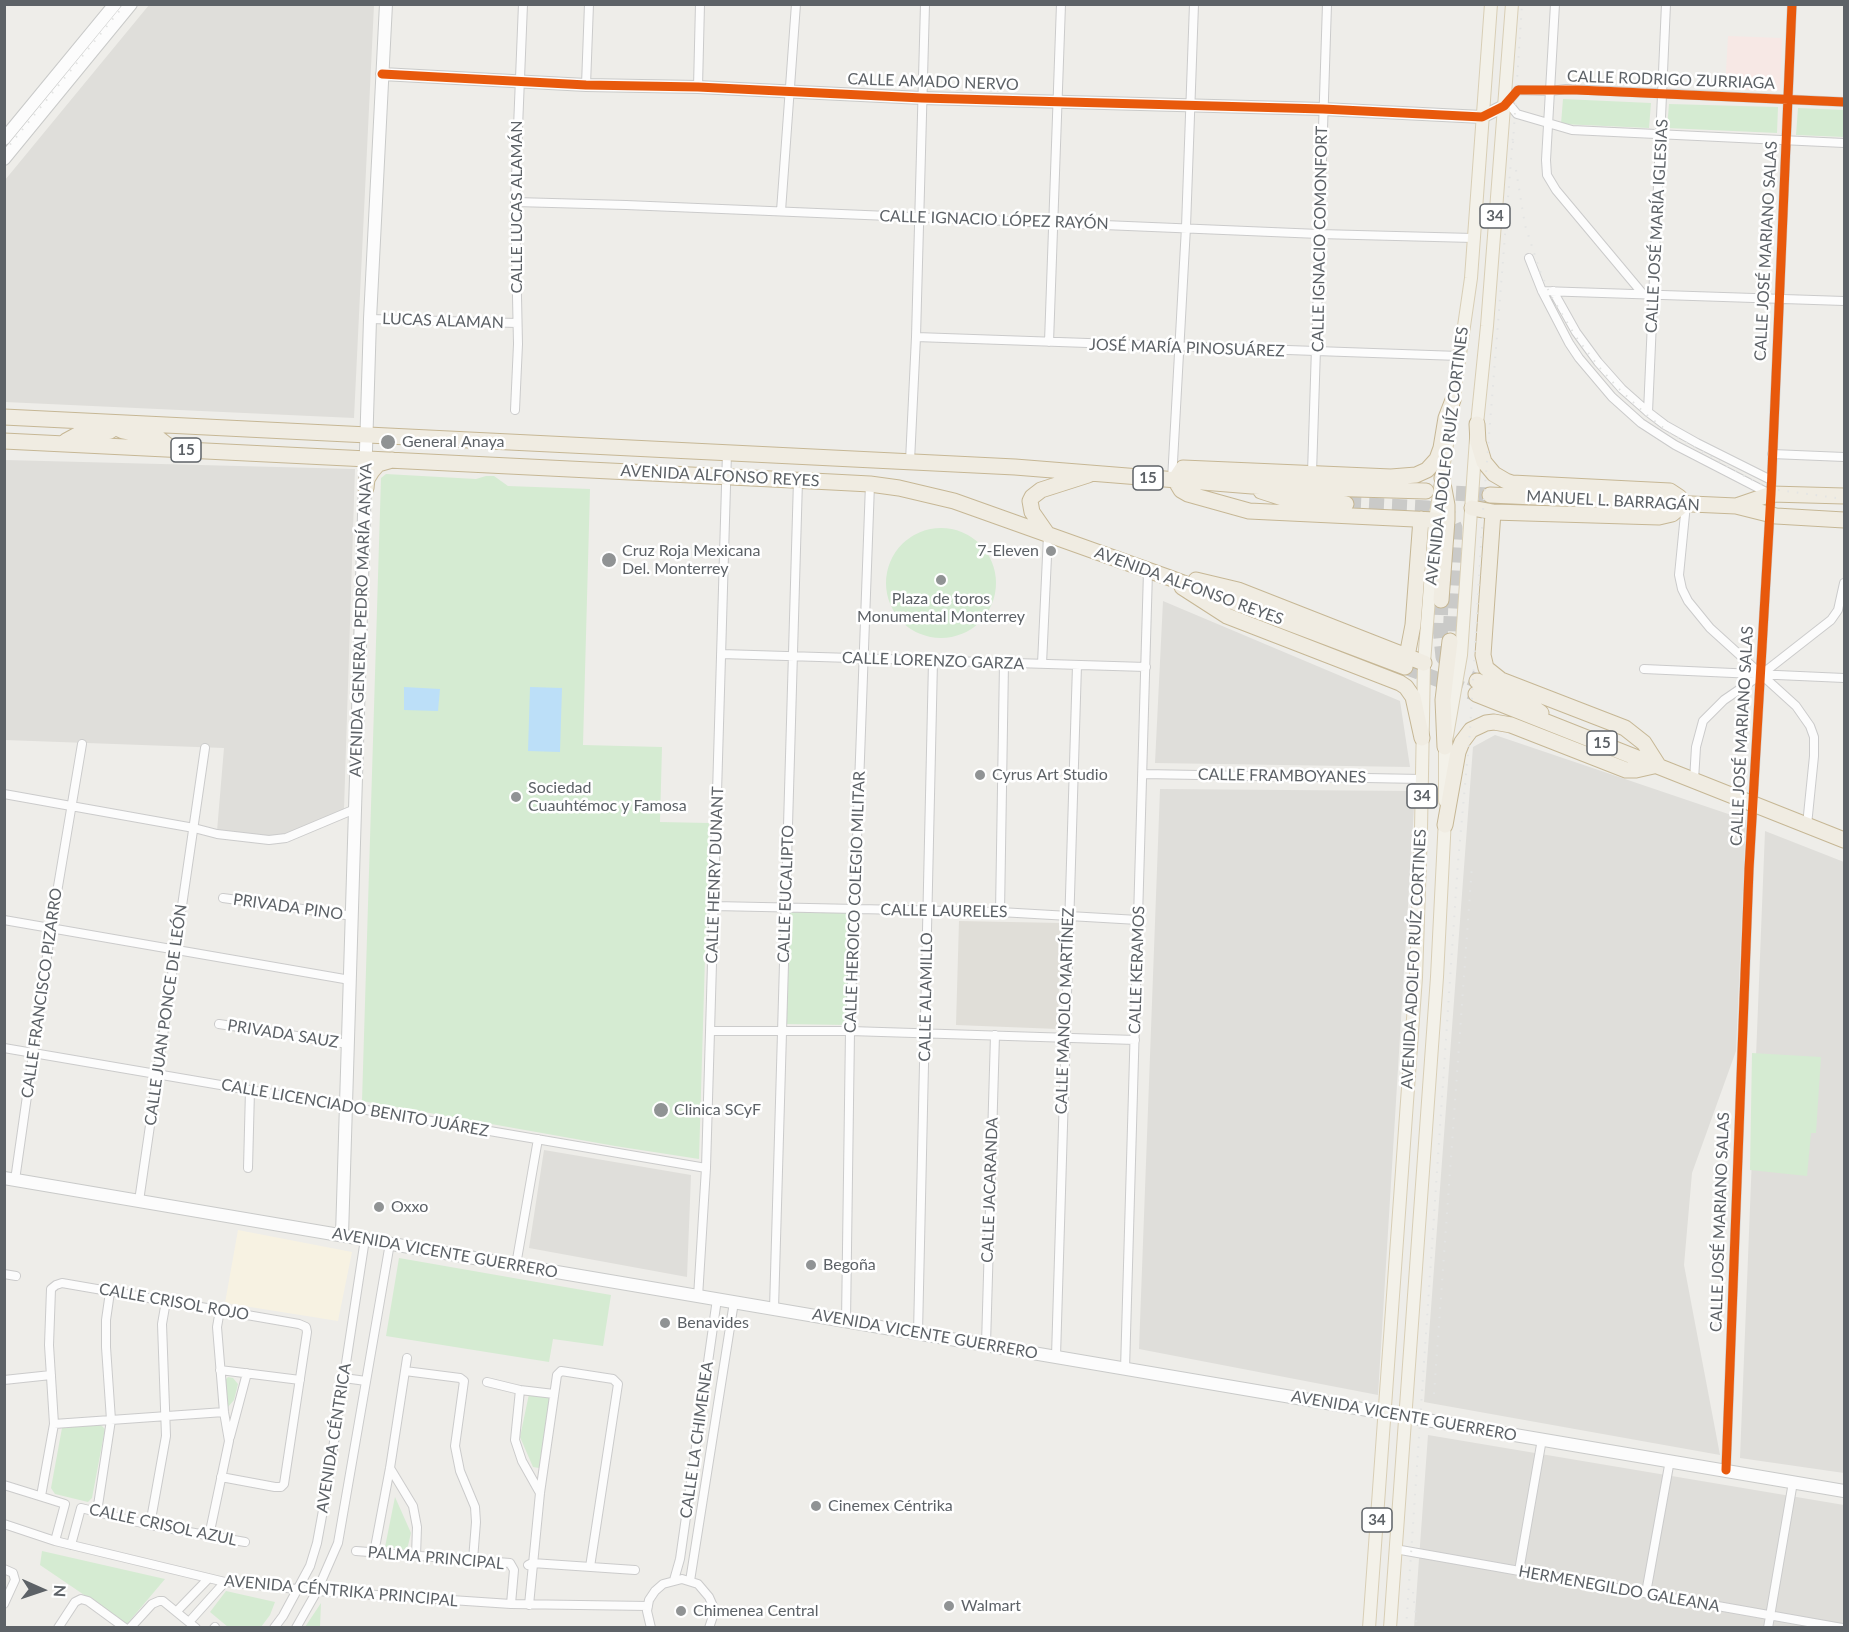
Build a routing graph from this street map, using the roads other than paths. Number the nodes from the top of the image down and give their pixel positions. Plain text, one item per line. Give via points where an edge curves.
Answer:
1 (115, 4) edge
2 (131, 4) edge
3 (386, 4) edge
4 (523, 4) edge
5 (589, 4) edge
6 (700, 4) edge
7 (796, 4) edge
8 (925, 4) edge
9 (1061, 4) edge
10 (1194, 4) edge
11 (1327, 4) edge
12 (1491, 4) edge
13 (1512, 4) edge
14 (1555, 4) edge
15 (1666, 4) edge
16 (1792, 4) edge
17 (382, 74) junction
18 (519, 82) junction
19 (586, 85) junction
20 (698, 87) junction
21 (790, 91) junction
22 (1551, 91) junction
23 (1662, 93) junction
24 (922, 98) junction
25 (1787, 99) junction
26 (1057, 102) junction
27 (1845, 102) edge
28 (1191, 105) junction
29 (1506, 105) junction
30 (1323, 109) junction
31 (1482, 117) junction
32 (1549, 124) junction
33 (1661, 135) junction
34 (4, 139) edge
35 (1786, 140) junction
36 (1845, 143) edge
37 (4, 159) edge
38 (515, 202) junction
39 (781, 211) junction
40 (918, 217) junction
41 (1054, 222) junction
42 (1186, 227) junction
43 (1319, 234) junction
44 (1473, 238) junction
45 (1528, 258) dead end
46 (1542, 291) junction
47 (1552, 291) junction
48 (1643, 294) junction
49 (1653, 295) junction
50 (1779, 298) junction
51 (1845, 301) edge
52 (370, 318) junction
53 (517, 323) junction
54 (916, 337) junction
55 (1049, 342) junction
56 (1180, 348) junction
57 (1317, 352) junction
58 (1459, 356) junction
59 (1453, 400) junction
60 (516, 410) dead end
61 (1648, 412) junction
62 (4, 417) edge
63 (116, 424) junction
64 (1477, 424) junction
65 (366, 433) junction
66 (4, 441) edge
67 (60, 444) junction
68 (172, 449) junction
69 (727, 452) junction
70 (1772, 454) junction
71 (1845, 457) edge
72 (367, 458) junction
73 (398, 459) junction
74 (910, 461) junction
75 (1096, 472) junction
76 (1312, 473) junction
77 (726, 477) junction
78 (1442, 478) junction
79 (798, 480) junction
80 (1173, 480) junction
81 (870, 484) junction
82 (1252, 486) junction
83 (1771, 487) junction
84 (366, 488) junction
85 (1426, 491) tunnel mouth
86 (1490, 495) tunnel mouth
87 (1845, 496) edge
88 (1346, 504) tunnel mouth
89 (1685, 504) junction
90 (1736, 506) junction
91 (1472, 508) junction
92 (1493, 512) junction
93 (1769, 515) junction
94 (1428, 519) junction
95 (1845, 520) edge
96 (1048, 535) junction
97 (1148, 571) junction
98 (1170, 578) junction
99 (1845, 583) edge
100 (1441, 600) tunnel mouth
101 (1450, 641) tunnel mouth
102 (721, 654) junction
103 (793, 656) junction
104 (862, 659) junction
105 (933, 661) junction
106 (1406, 661) junction
107 (1004, 663) junction
108 (1424, 663) junction
109 (1042, 664) junction
110 (1077, 665) junction
111 (1146, 667) junction
112 (1644, 669) dead end
113 (1762, 674) junction
114 (1845, 678) edge
115 (1477, 688) tunnel mouth
116 (1422, 738) junction
117 (82, 744) dead end
118 (1445, 747) junction
119 (206, 748) dead end
120 (1658, 765) junction
121 (1143, 774) junction
122 (1422, 779) junction
123 (1694, 780) junction
124 (4, 795) edge
125 (1753, 804) junction
126 (71, 806) junction
127 (355, 809) junction
128 (1445, 825) junction
129 (1807, 825) junction
130 (194, 828) junction
131 (1845, 840) edge
132 (223, 898) dead end
133 (714, 906) junction
134 (785, 907) junction
135 (855, 909) junction
136 (928, 912) junction
137 (1000, 912) junction
138 (352, 916) junction
139 (1068, 916) junction
140 (4, 920) edge
141 (1138, 920) junction
142 (51, 928) junction
143 (175, 951) junction
144 (350, 980) junction
145 (219, 1024) dead end
146 (711, 1031) junction
147 (782, 1031) junction
148 (850, 1031) junction
149 (926, 1034) junction
150 (995, 1035) junction
151 (1064, 1037) junction
152 (1135, 1040) junction
153 (348, 1044) junction
154 (4, 1048) edge
155 (33, 1052) junction
156 (158, 1072) junction
157 (250, 1090) junction
158 (346, 1106) junction
159 (538, 1139) junction
160 (248, 1168) dead end
161 (706, 1168) junction
162 (10, 1179) edge
163 (139, 1201) junction
164 (342, 1235) junction
165 (365, 1239) junction
166 (390, 1243) junction
167 (516, 1265) junction
168 (4, 1274) edge
169 (16, 1276) dead end
170 (110, 1292) junction
171 (698, 1297) junction
172 (717, 1299) junction
173 (166, 1301) junction
174 (734, 1302) junction
175 (774, 1309) junction
176 (220, 1310) junction
177 (846, 1321) junction
178 (918, 1333) junction
179 (986, 1344) junction
180 (1056, 1356) junction
181 (407, 1358) dead end
182 (1125, 1368) junction
183 (220, 1370) junction
184 (405, 1371) junction
185 (246, 1373) junction
186 (51, 1375) junction
187 (344, 1378) junction
188 (4, 1380) edge
189 (300, 1380) junction
190 (366, 1381) junction
191 (487, 1382) dead end
192 (520, 1390) junction
193 (554, 1394) junction
194 (224, 1412) junction
195 (1385, 1413) junction
196 (166, 1416) junction
197 (1406, 1416) junction
198 (111, 1420) junction
199 (54, 1424) junction
200 (1542, 1439) junction
201 (229, 1440) junction
202 (1670, 1460) junction
203 (390, 1468) junction
204 (1726, 1470) junction
205 (221, 1478) junction
206 (1793, 1482) junction
207 (4, 1485) edge
208 (1845, 1491) edge
209 (540, 1492) junction
210 (41, 1496) junction
211 (97, 1512) junction
212 (4, 1524) edge
213 (150, 1525) junction
214 (209, 1536) junction
215 (55, 1541) junction
216 (245, 1542) dead end
217 (71, 1545) junction
218 (1395, 1549) junction
219 (356, 1551) dead end
220 (374, 1553) junction
221 (416, 1556) junction
222 (473, 1560) junction
223 (532, 1563) junction
224 (590, 1567) junction
225 (4, 1569) edge
226 (635, 1570) dead end
227 (1519, 1571) junction
228 (208, 1579) junction
229 (674, 1580) junction
230 (690, 1581) junction
231 (225, 1582) junction
232 (298, 1589) junction
233 (317, 1591) junction
234 (1646, 1593) junction
235 (4, 1604) edge
236 (512, 1604) junction
237 (526, 1605) junction
238 (648, 1606) junction
239 (177, 1611) junction
240 (1770, 1615) junction
241 (193, 1625) edge
242 (58, 1628) edge
243 (124, 1628) edge
244 (130, 1628) edge
245 (274, 1628) edge
246 (296, 1628) edge
247 (651, 1628) edge
248 (709, 1628) edge
249 (1369, 1628) edge
250 (1390, 1628) edge
251 (1768, 1628) edge
252 (1842, 1628) edge

1 - 34 street
2 - 37 street
3 - 17 street, AVENIDA GENERAL PEDRO MARÍA ANAYA
4 - 18 street, CALLE LUCAS ALAMÁN
5 - 19 street
6 - 20 street
7 - 21 street
8 - 24 street
9 - 26 street
10 - 28 street
11 - 30 street, CALLE IGNACIO COMONFORT
12 - 31 main road, AVENIDA ADOLFO RUÍZ CORTINES / 34
13 - 29 main road, AVENIDA ADOLFO RUÍZ CORTINES / 34
14 - 22 street
15 - 23 street, CALLE JOSÉ MARÍA IGLESIAS
16 - 25 street, CALLE JOSÉ MARIANO SALAS
17 - 18 street, CALLE AMADO NERVO
17 - 52 street, AVENIDA GENERAL PEDRO MARÍA ANAYA
18 - 19 street, CALLE AMADO NERVO
18 - 38 street, CALLE LUCAS ALAMÁN
19 - 20 street, CALLE AMADO NERVO
20 - 21 street, CALLE AMADO NERVO
21 - 24 street, CALLE AMADO NERVO
21 - 39 street
22 - 23 street, CALLE RODRIGO ZURRIAGA
22 - 29 street, CALLE RODRIGO ZURRIAGA via 1518,90
22 - 32 street
23 - 25 street, CALLE RODRIGO ZURRIAGA
23 - 33 street, CALLE JOSÉ MARÍA IGLESIAS
24 - 26 street, CALLE AMADO NERVO
24 - 40 street
25 - 27 street, CALLE RODRIGO ZURRIAGA
25 - 35 street, CALLE JOSÉ MARIANO SALAS
26 - 28 street, CALLE AMADO NERVO
26 - 41 street
28 - 30 street, CALLE AMADO NERVO
28 - 42 street
29 - 31 street
29 - 32 street via 1517,114
29 - 64 main road, AVENIDA ADOLFO RUÍZ CORTINES / 34
30 - 31 street, CALLE AMADO NERVO
30 - 43 street, CALLE IGNACIO COMONFORT
31 - 44 main road, AVENIDA ADOLFO RUÍZ CORTINES / 34
32 - 33 street
32 - 48 street via 1546,167 1551,183
33 - 35 street
33 - 49 street, CALLE JOSÉ MARÍA IGLESIAS
35 - 36 street
35 - 50 street, CALLE JOSÉ MARIANO SALAS
38 - 39 street, CALLE IGNACIO LÓPEZ RAYÓN
38 - 53 street, CALLE LUCAS ALAMÁN
39 - 40 street, CALLE IGNACIO LÓPEZ RAYÓN
40 - 41 street, CALLE IGNACIO LÓPEZ RAYÓN
40 - 54 street
41 - 42 street, CALLE IGNACIO LÓPEZ RAYÓN
41 - 55 street
42 - 43 street, CALLE IGNACIO LÓPEZ RAYÓN
42 - 56 street
43 - 44 street, CALLE IGNACIO LÓPEZ RAYÓN
43 - 57 street, CALLE IGNACIO COMONFORT
44 - 58 main road, AVENIDA ADOLFO RUÍZ CORTINES / 34
45 - 46 street
46 - 47 street
46 - 83 street via 1579,358 1612,398 1641,423 1675,445
47 - 48 street
47 - 61 street via 1598,362
48 - 49 street
49 - 50 street
49 - 61 street, CALLE JOSÉ MARÍA IGLESIAS
50 - 51 street
50 - 70 street, CALLE JOSÉ MARIANO SALAS
52 - 53 street, LUCAS ALAMAN
52 - 65 street, AVENIDA GENERAL PEDRO MARÍA ANAYA
53 - 60 street, CALLE LUCAS ALAMÁN
54 - 55 street, JOSÉ MARÍA PINOSUÁREZ
54 - 74 street
55 - 56 street, JOSÉ MARÍA PINOSUÁREZ
56 - 57 street, JOSÉ MARÍA PINOSUÁREZ
56 - 80 street
57 - 58 street, JOSÉ MARÍA PINOSUÁREZ
57 - 76 street, CALLE IGNACIO COMONFORT
58 - 59 main road, AVENIDA ADOLFO RUÍZ CORTINES / 34
59 - 76 highway via 1441,448 1428,470 1405,477
59 - 78 main road, AVENIDA ADOLFO RUÍZ CORTINES / 34
61 - 83 street
62 - 63 highway, AVENIDA ALFONSO REYES / 15
63 - 65 highway, AVENIDA ALFONSO REYES / 15
63 - 67 highway via 105,432 77,435
63 - 68 highway via 158,438
64 - 89 highway via 1484,462 1506,481 1670,491
64 - 91 main road, AVENIDA ADOLFO RUÍZ CORTINES / 34
65 - 69 highway, AVENIDA ALFONSO REYES / 15
65 - 72 street, AVENIDA GENERAL PEDRO MARÍA ANAYA
66 - 67 highway, AVENIDA ALFONSO REYES / 15
67 - 68 highway, AVENIDA ALFONSO REYES / 15
68 - 72 highway, AVENIDA ALFONSO REYES / 15
69 - 74 highway, AVENIDA ALFONSO REYES / 15
69 - 77 street, CALLE HENRY DUNANT
70 - 71 street
70 - 83 street, CALLE JOSÉ MARIANO SALAS
72 - 73 highway, AVENIDA ALFONSO REYES / 15
72 - 84 street, AVENIDA GENERAL PEDRO MARÍA ANAYA
73 - 77 highway, AVENIDA ALFONSO REYES / 15
73 - 84 highway via 375,467
74 - 75 highway, 15
75 - 80 highway, 15
75 - 96 highway via 1041,490 1032,497 1032,512
76 - 80 highway via 1184,468
77 - 79 highway, AVENIDA ALFONSO REYES / 15
77 - 102 street, CALLE HENRY DUNANT
78 - 94 main road, AVENIDA ADOLFO RUÍZ CORTINES / 34
78 - 100 highway via 1447,520
79 - 81 highway, AVENIDA ALFONSO REYES / 15
79 - 103 street, CALLE EUCALIPTO
80 - 82 highway, 15
80 - 94 highway via 1188,494 1249,512
81 - 96 highway, AVENIDA ALFONSO REYES / 15 via 954,501
81 - 104 street, CALLE HEROICO COLEGIO MILITAR
82 - 85 highway, 15
82 - 88 highway via 1286,499
83 - 87 highway, MANUEL L. BARRAGÁN
83 - 90 highway, MANUEL L. BARRAGÁN
83 - 93 street, CALLE JOSÉ MARIANO SALAS
84 - 127 street, AVENIDA GENERAL PEDRO MARÍA ANAYA
86 - 89 highway, MANUEL L. BARRAGÁN
89 - 90 highway, MANUEL L. BARRAGÁN
89 - 92 highway via 1672,514 1659,517
89 - 113 street via 1680,558 1682,589 1710,628
90 - 93 highway, MANUEL L. BARRAGÁN
91 - 92 highway
91 - 118 main road, AVENIDA ADOLFO RUÍZ CORTINES / 34 via 1461,655
92 - 120 highway via 1483,655 1486,668 1501,680 1625,728 1644,743
93 - 95 highway, MANUEL L. BARRAGÁN
93 - 113 street, CALLE JOSÉ MARIANO SALAS
94 - 106 highway
94 - 108 main road, AVENIDA ADOLFO RUÍZ CORTINES / 34
96 - 97 highway, AVENIDA ALFONSO REYES / 15
96 - 109 street
97 - 98 highway, AVENIDA ALFONSO REYES / 15
97 - 111 street, CALLE KERAMOS
98 - 106 highway via 1238,590
98 - 116 highway via 1227,616 1406,687 1413,697
99 - 113 street via 1838,610 1831,620
101 - 118 highway via 1443,700
102 - 103 street, CALLE LORENZO GARZA
102 - 133 street, CALLE HENRY DUNANT
103 - 104 street, CALLE LORENZO GARZA
103 - 134 street, CALLE EUCALIPTO
104 - 105 street, CALLE LORENZO GARZA
104 - 135 street, CALLE HEROICO COLEGIO MILITAR
105 - 107 street, CALLE LORENZO GARZA
105 - 136 street, CALLE ALAMILLO
106 - 108 highway
107 - 109 street, CALLE LORENZO GARZA
107 - 137 street
108 - 116 main road, AVENIDA ADOLFO RUÍZ CORTINES / 34
109 - 110 street, CALLE LORENZO GARZA
110 - 111 street, CALLE LORENZO GARZA
110 - 139 street, CALLE MANOLO MARTÍNEZ
111 - 121 street, CALLE KERAMOS
112 - 113 street
113 - 114 street
113 - 123 street via 1702,721
113 - 125 street, CALLE JOSÉ MARIANO SALAS
113 - 129 street via 1796,706 1814,737
115 - 120 highway, 15 via 1533,705 1547,721
116 - 122 main road, AVENIDA ADOLFO RUÍZ CORTINES / 34
117 - 126 street, CALLE FRANCISCO PIZARRO
118 - 128 main road, AVENIDA ADOLFO RUÍZ CORTINES / 34
119 - 130 street, CALLE JUAN PONCE DE LEÓN
120 - 123 highway, 15
120 - 128 highway via 1626,770 1511,725 1486,723 1471,730 1462,742
121 - 122 street, CALLE FRAMBOYANES
121 - 141 street, CALLE KERAMOS
122 - 195 main road, AVENIDA ADOLFO RUÍZ CORTINES / 34 via 1416,977
123 - 125 highway, 15
124 - 126 street
125 - 129 highway, 15
125 - 204 street, CALLE JOSÉ MARIANO SALAS
126 - 130 street
126 - 142 street, CALLE FRANCISCO PIZARRO
127 - 130 street via 280,839 244,838
127 - 138 street, AVENIDA GENERAL PEDRO MARÍA ANAYA
128 - 197 main road, AVENIDA ADOLFO RUÍZ CORTINES / 34
129 - 131 highway, 15
130 - 143 street, CALLE JUAN PONCE DE LEÓN
132 - 138 street, PRIVADA PINO
133 - 134 street, CALLE LAURELES
133 - 146 street, CALLE HENRY DUNANT
134 - 135 street, CALLE LAURELES
134 - 147 street, CALLE EUCALIPTO
135 - 136 street, CALLE LAURELES
135 - 148 street, CALLE HEROICO COLEGIO MILITAR
136 - 137 street, CALLE LAURELES
136 - 149 street, CALLE ALAMILLO
137 - 139 street, CALLE LAURELES
138 - 144 street, AVENIDA GENERAL PEDRO MARÍA ANAYA
139 - 141 street, CALLE LAURELES
139 - 151 street, CALLE MANOLO MARTÍNEZ
140 - 142 street
141 - 152 street, CALLE KERAMOS
142 - 143 street
142 - 155 street, CALLE FRANCISCO PIZARRO
143 - 144 street
143 - 156 street, CALLE JUAN PONCE DE LEÓN
144 - 153 street, AVENIDA GENERAL PEDRO MARÍA ANAYA
145 - 153 street, PRIVADA SAUZ
146 - 147 street
146 - 161 street, CALLE HENRY DUNANT
147 - 148 street
147 - 175 street, CALLE EUCALIPTO
148 - 149 street
148 - 177 street, CALLE HEROICO COLEGIO MILITAR
149 - 150 street
149 - 178 street, CALLE ALAMILLO
150 - 151 street
150 - 179 street, CALLE JACARANDA
151 - 152 street
151 - 180 street, CALLE MANOLO MARTÍNEZ
152 - 182 street, CALLE KERAMOS
153 - 158 street, AVENIDA GENERAL PEDRO MARÍA ANAYA
154 - 155 street, CALLE LICENCIADO BENITO JUÁREZ
155 - 156 street, CALLE LICENCIADO BENITO JUÁREZ
155 - 162 street, CALLE FRANCISCO PIZARRO
156 - 157 street, CALLE LICENCIADO BENITO JUÁREZ
156 - 163 street, CALLE JUAN PONCE DE LEÓN
157 - 158 street, CALLE LICENCIADO BENITO JUÁREZ
157 - 160 street
158 - 159 street, CALLE LICENCIADO BENITO JUÁREZ
158 - 164 street, AVENIDA GENERAL PEDRO MARÍA ANAYA
159 - 161 street, CALLE LICENCIADO BENITO JUÁREZ
159 - 167 street
161 - 171 street, CALLE HENRY DUNANT
162 - 163 street, AVENIDA VICENTE GUERRERO
163 - 164 street, AVENIDA VICENTE GUERRERO
164 - 165 street, AVENIDA VICENTE GUERRERO
165 - 166 street, AVENIDA VICENTE GUERRERO
165 - 187 street, AVENIDA CÉNTRICA
166 - 167 street, AVENIDA VICENTE GUERRERO
166 - 190 street, AVENIDA CÉNTRICA
167 - 171 street, AVENIDA VICENTE GUERRERO
168 - 169 street
170 - 173 street, CALLE CRISOL ROJO
170 - 186 street, CALLE CRISOL ROJO via 62,1283 51,1289
170 - 198 street via 106,1347
171 - 172 street, AVENIDA VICENTE GUERRERO
172 - 174 street, AVENIDA VICENTE GUERRERO
172 - 229 street, CALLE LA CHIMENEA
173 - 176 street, CALLE CRISOL ROJO
173 - 196 street via 162,1324
174 - 175 street, AVENIDA VICENTE GUERRERO
174 - 230 street
175 - 177 street, AVENIDA VICENTE GUERRERO
176 - 183 street
176 - 189 street, CALLE CRISOL ROJO via 299,1324 307,1329
177 - 178 street, AVENIDA VICENTE GUERRERO
178 - 179 street, AVENIDA VICENTE GUERRERO
179 - 180 street, AVENIDA VICENTE GUERRERO
180 - 182 street, AVENIDA VICENTE GUERRERO
181 - 184 street
182 - 195 street, AVENIDA VICENTE GUERRERO
183 - 185 street
183 - 194 street
184 - 203 street
184 - 222 street via 464,1381 455,1446 460,1471 475,1507
185 - 189 street
185 - 201 street
186 - 188 street
186 - 199 street
187 - 190 street
187 - 232 street, AVENIDA CÉNTRICA via 316,1543
189 - 205 street via 284,1484 275,1487
190 - 233 street, AVENIDA CÉNTRICA via 338,1543
191 - 192 street
192 - 193 street
192 - 209 street via 515,1440
193 - 209 street
193 - 224 street via 561,1371 613,1379 618,1384
194 - 196 street
194 - 201 street
195 - 197 street, AVENIDA VICENTE GUERRERO
195 - 249 main road, AVENIDA ADOLFO RUÍZ CORTINES / 34
196 - 198 street
196 - 213 street
197 - 200 street, AVENIDA VICENTE GUERRERO
197 - 218 main road, AVENIDA ADOLFO RUÍZ CORTINES / 34
198 - 199 street
198 - 211 street
199 - 210 street
200 - 202 street, AVENIDA VICENTE GUERRERO
200 - 227 street
201 - 205 street
202 - 204 street, AVENIDA VICENTE GUERRERO
202 - 234 street
203 - 220 street
203 - 221 street via 413,1506
204 - 206 street, AVENIDA VICENTE GUERRERO
205 - 214 street
206 - 208 street, AVENIDA VICENTE GUERRERO
206 - 240 street
207 - 210 street, CALLE CRISOL AZUL
209 - 223 street
210 - 215 street, CALLE CRISOL AZUL via 65,1504
211 - 213 street, CALLE CRISOL AZUL
211 - 217 street, CALLE CRISOL AZUL via 81,1508
212 - 215 street, AVENIDA CÉNTRIKA PRINCIPAL
213 - 214 street, CALLE CRISOL AZUL
214 - 216 street, CALLE CRISOL AZUL
215 - 217 street, AVENIDA CÉNTRIKA PRINCIPAL
217 - 228 street, AVENIDA CÉNTRIKA PRINCIPAL
218 - 227 street, HERMENEGILDO GALEANA
218 - 250 main road, AVENIDA ADOLFO RUÍZ CORTINES / 34
219 - 220 street, PALMA PRINCIPAL
220 - 221 street, PALMA PRINCIPAL
221 - 222 street, PALMA PRINCIPAL
222 - 236 street, PALMA PRINCIPAL via 513,1565
223 - 224 street
223 - 237 street
224 - 226 street
225 - 235 street via 13,1573 15,1580
227 - 234 street, HERMENEGILDO GALEANA
228 - 231 street, AVENIDA CÉNTRIKA PRINCIPAL
228 - 239 street
229 - 230 street
229 - 238 street via 655,1591
230 - 248 street via 709,1596 713,1616
231 - 232 street, AVENIDA CÉNTRIKA PRINCIPAL
231 - 241 street
232 - 233 street, AVENIDA CÉNTRIKA PRINCIPAL
232 - 245 street, AVENIDA CÉNTRICA
233 - 236 street, AVENIDA CÉNTRIKA PRINCIPAL
233 - 246 street, AVENIDA CÉNTRICA
234 - 240 street, HERMENEGILDO GALEANA
236 - 237 street, AVENIDA CÉNTRIKA PRINCIPAL
237 - 238 street, AVENIDA CÉNTRIKA PRINCIPAL
238 - 247 street
239 - 241 street
239 - 244 street via 163,1601 156,1601
240 - 251 street
240 - 252 street, HERMENEGILDO GALEANA
242 - 243 street via 81,1599

